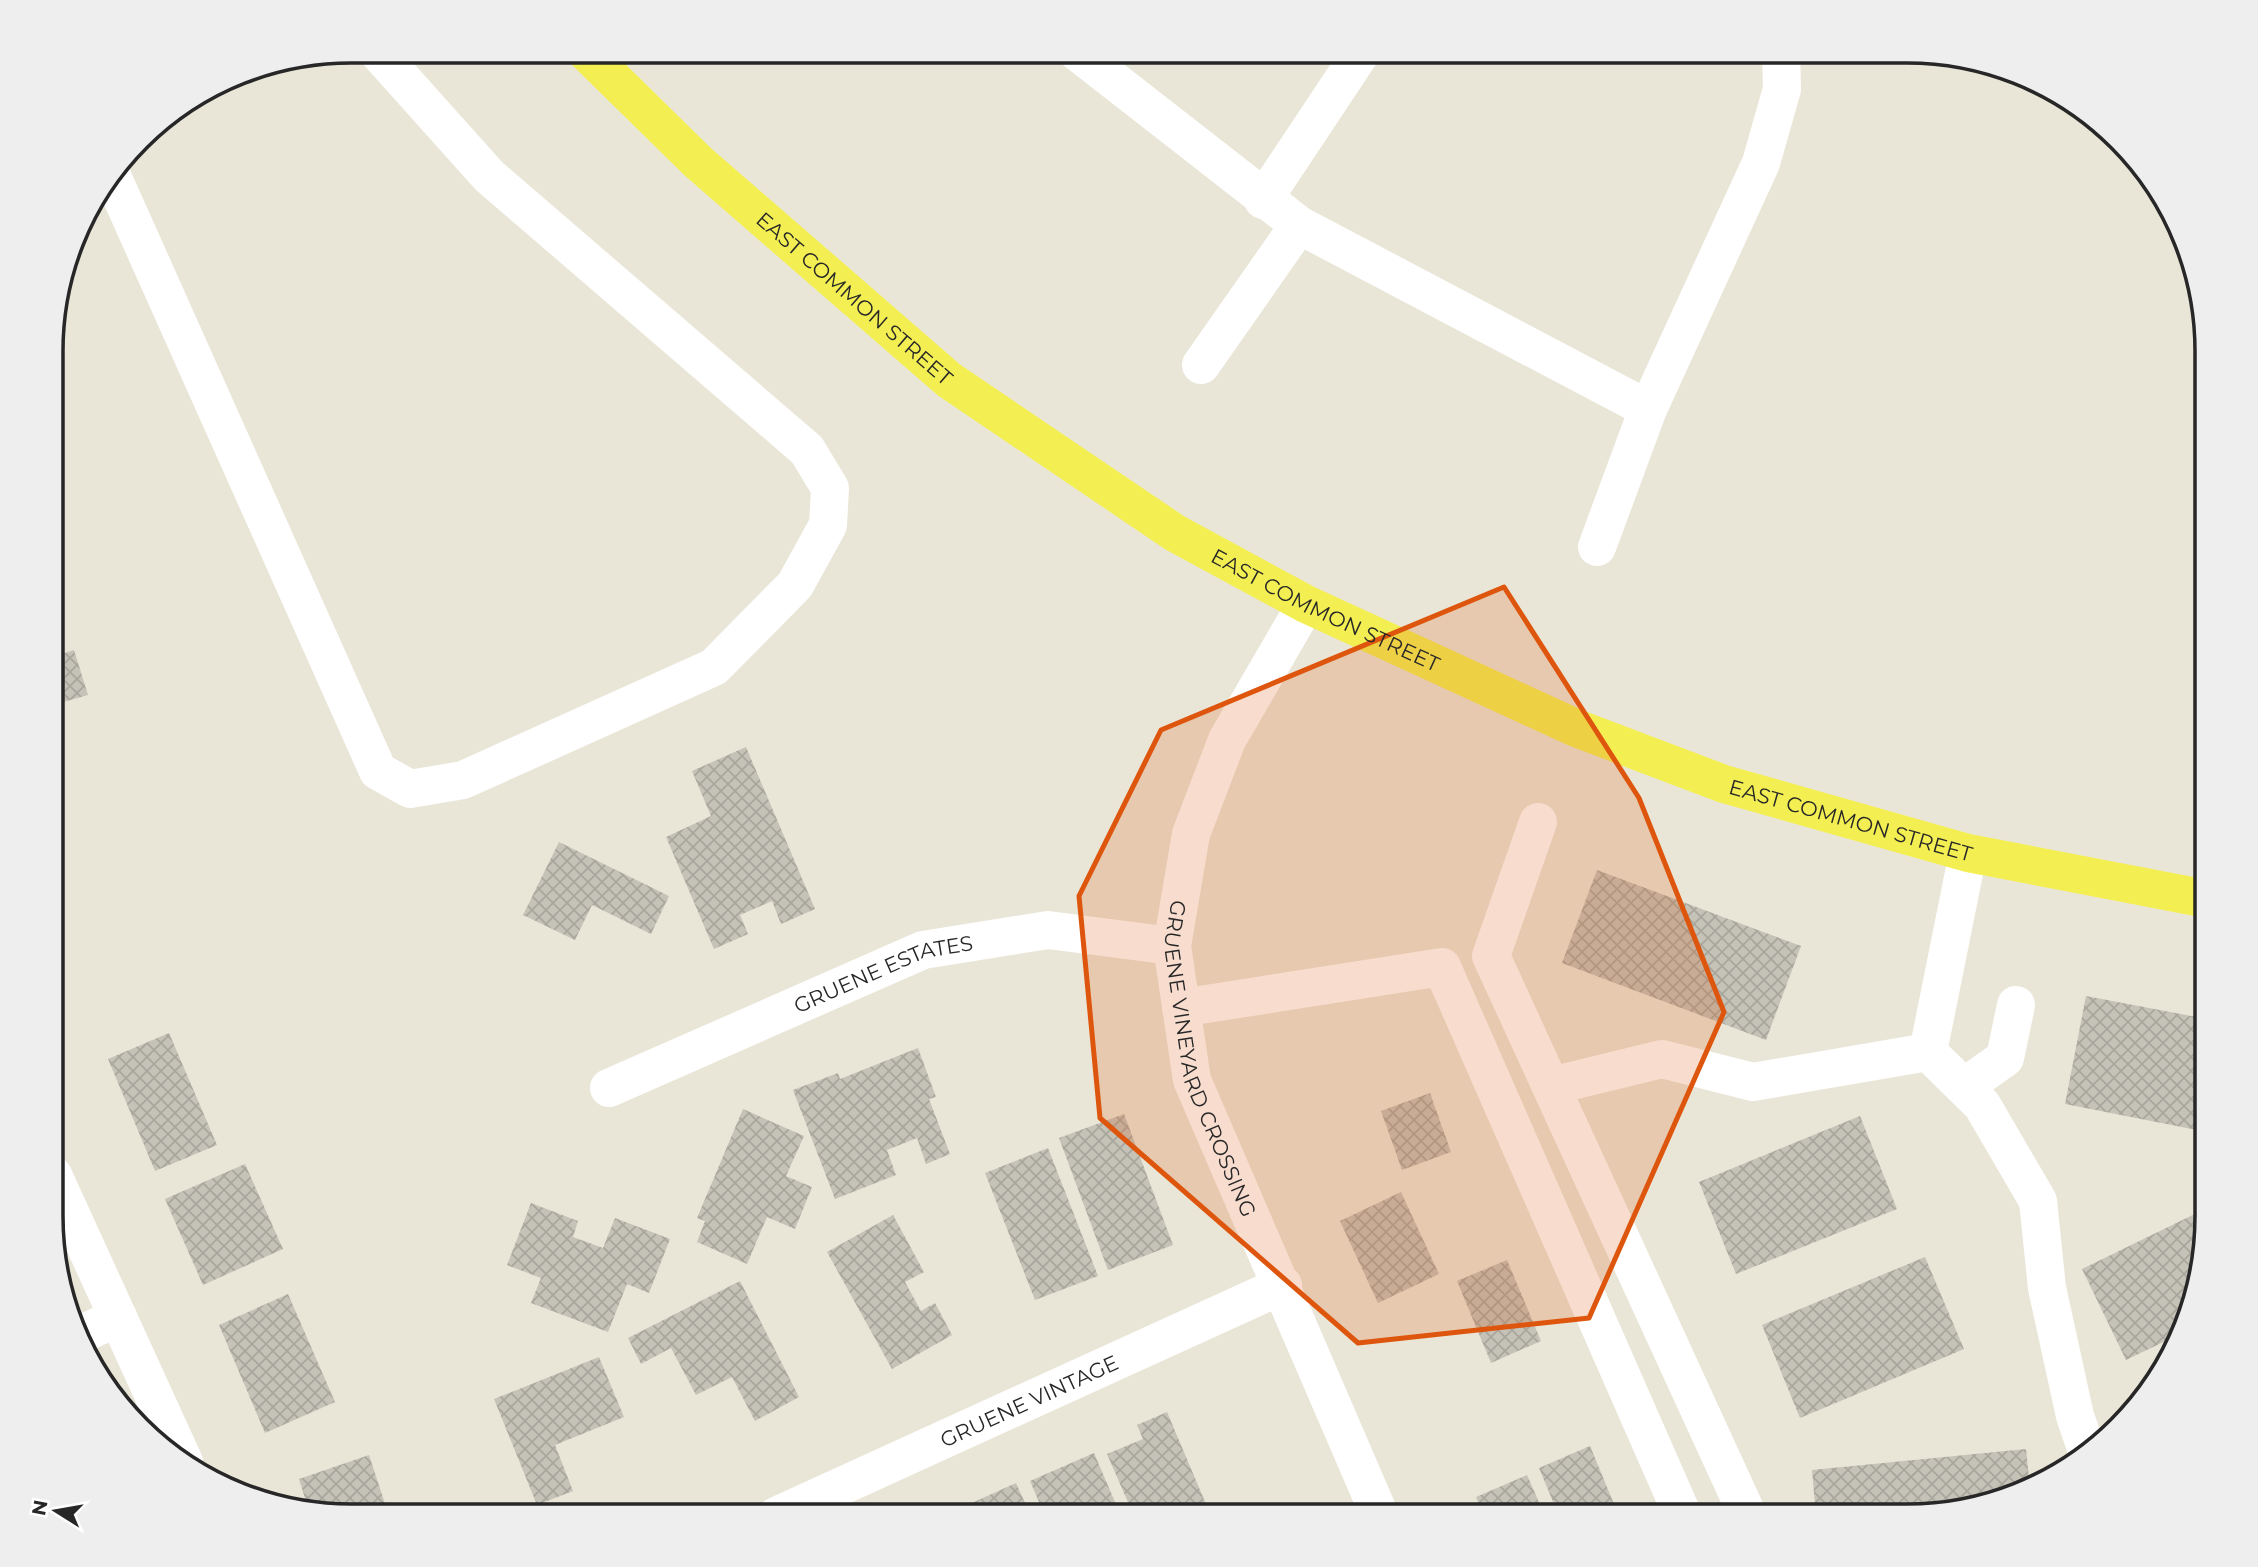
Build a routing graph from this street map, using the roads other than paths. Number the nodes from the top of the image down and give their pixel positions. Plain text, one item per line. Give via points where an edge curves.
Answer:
1 (388, 63) edge
2 (597, 63) edge
3 (1091, 63) edge
4 (1354, 63) edge
5 (1782, 63) edge
6 (116, 185) edge
7 (1263, 200) junction
8 (1299, 225) junction
9 (1201, 365) dead end
10 (1648, 409) junction
11 (1597, 547) dead end
12 (1306, 604) junction
13 (1538, 822) dead end
14 (1968, 853) junction
15 (2195, 897) edge
16 (1172, 946) junction
17 (2015, 1005) dead end
18 (1181, 1008) junction
19 (1928, 1052) junction
20 (1551, 1086) junction
21 (1964, 1087) junction
22 (609, 1088) dead end
23 (63, 1197) edge
24 (1283, 1284) junction
25 (118, 1317) junction
26 (88, 1331) edge
27 (2084, 1442) edge
28 (176, 1444) edge
29 (802, 1504) edge
30 (1375, 1504) edge
31 (1678, 1504) edge
32 (1743, 1504) edge

1 - 6 street via 489,176 807,450 830,488 828,524 795,585 714,667 463,780 410,789 377,771
2 - 12 main road, EAST COMMON STREET via 698,162 949,380 1175,533
3 - 7 street
4 - 7 street
5 - 10 street via 1783,89 1761,163
7 - 8 street
8 - 9 street
8 - 10 street
10 - 11 street
12 - 14 main road, EAST COMMON STREET via 1576,728 1711,779
12 - 16 street, GRUENE VINEYARD CROSSING via 1227,740 1191,834
13 - 20 street via 1491,956
14 - 15 main road, EAST COMMON STREET
14 - 19 street
16 - 18 street, GRUENE VINEYARD CROSSING
16 - 22 street, GRUENE ESTATES via 1048,930 923,950
17 - 21 street via 2005,1058
18 - 24 street, GRUENE VINEYARD CROSSING via 1192,1080
18 - 31 street via 1442,967
19 - 20 street via 1753,1082 1662,1059
19 - 21 street
20 - 32 street
21 - 27 street via 1982,1105 2038,1201 2047,1288
23 - 25 street
24 - 29 street, GRUENE VINTAGE
24 - 30 street, GRUENE VINEYARD CROSSING
25 - 26 street
25 - 28 street

